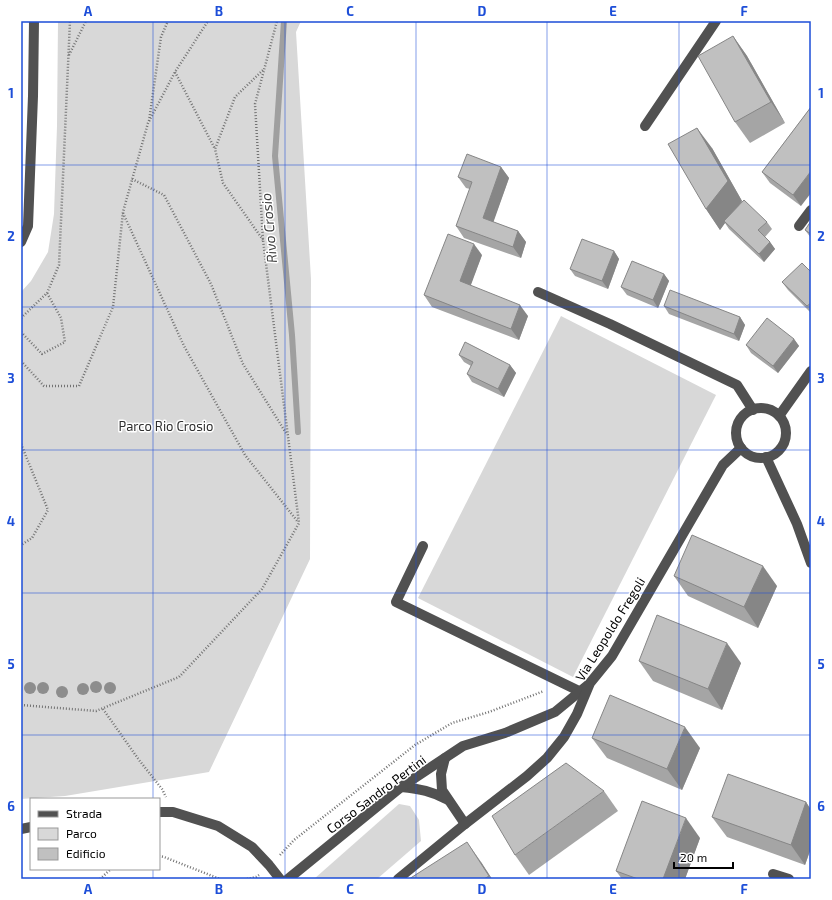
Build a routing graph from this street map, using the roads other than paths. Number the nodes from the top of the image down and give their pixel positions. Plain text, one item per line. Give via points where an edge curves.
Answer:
1 (34, 21) edge
2 (716, 21) edge
3 (645, 126) dead end
4 (811, 210) edge
5 (799, 226) dead end
6 (21, 242) edge
7 (538, 292) dead end
8 (811, 371) edge
9 (753, 410) junction
10 (779, 416) junction
11 (741, 448) junction
12 (766, 457) junction
13 (423, 546) dead end
14 (811, 563) edge
15 (590, 683) junction
16 (580, 691) junction
17 (445, 758) junction
18 (401, 788) junction
19 (450, 801) junction
20 (160, 812) edge
21 (465, 824) junction
22 (773, 874) dead end
23 (280, 879) edge
24 (288, 879) edge
25 (398, 879) edge
26 (789, 879) edge

1 - 6 street via 28,226
2 - 3 street
4 - 5 street
7 - 9 street via 737,385
8 - 10 street
9 - 10 street via 767,409
9 - 11 street via 746,413 737,426 736,433
10 - 12 street via 784,422 786,437 779,450
11 - 12 street via 752,456
11 - 15 street, Via Leopoldo Fregoli via 724,465 612,656
12 - 14 street via 796,520
13 - 16 street via 396,602
15 - 16 street, Corso Sandro Pertini
15 - 21 street, Via Leopoldo Fregoli via 564,737 547,758
16 - 17 street, Corso Sandro Pertini via 555,712 463,746
17 - 18 street, Corso Sandro Pertini
17 - 19 street via 441,774 442,790
18 - 19 street via 431,792
18 - 24 street, Corso Sandro Pertini
19 - 21 street
20 - 23 street via 173,812 218,826 252,847
21 - 25 street, Via Leopoldo Fregoli
22 - 26 street

